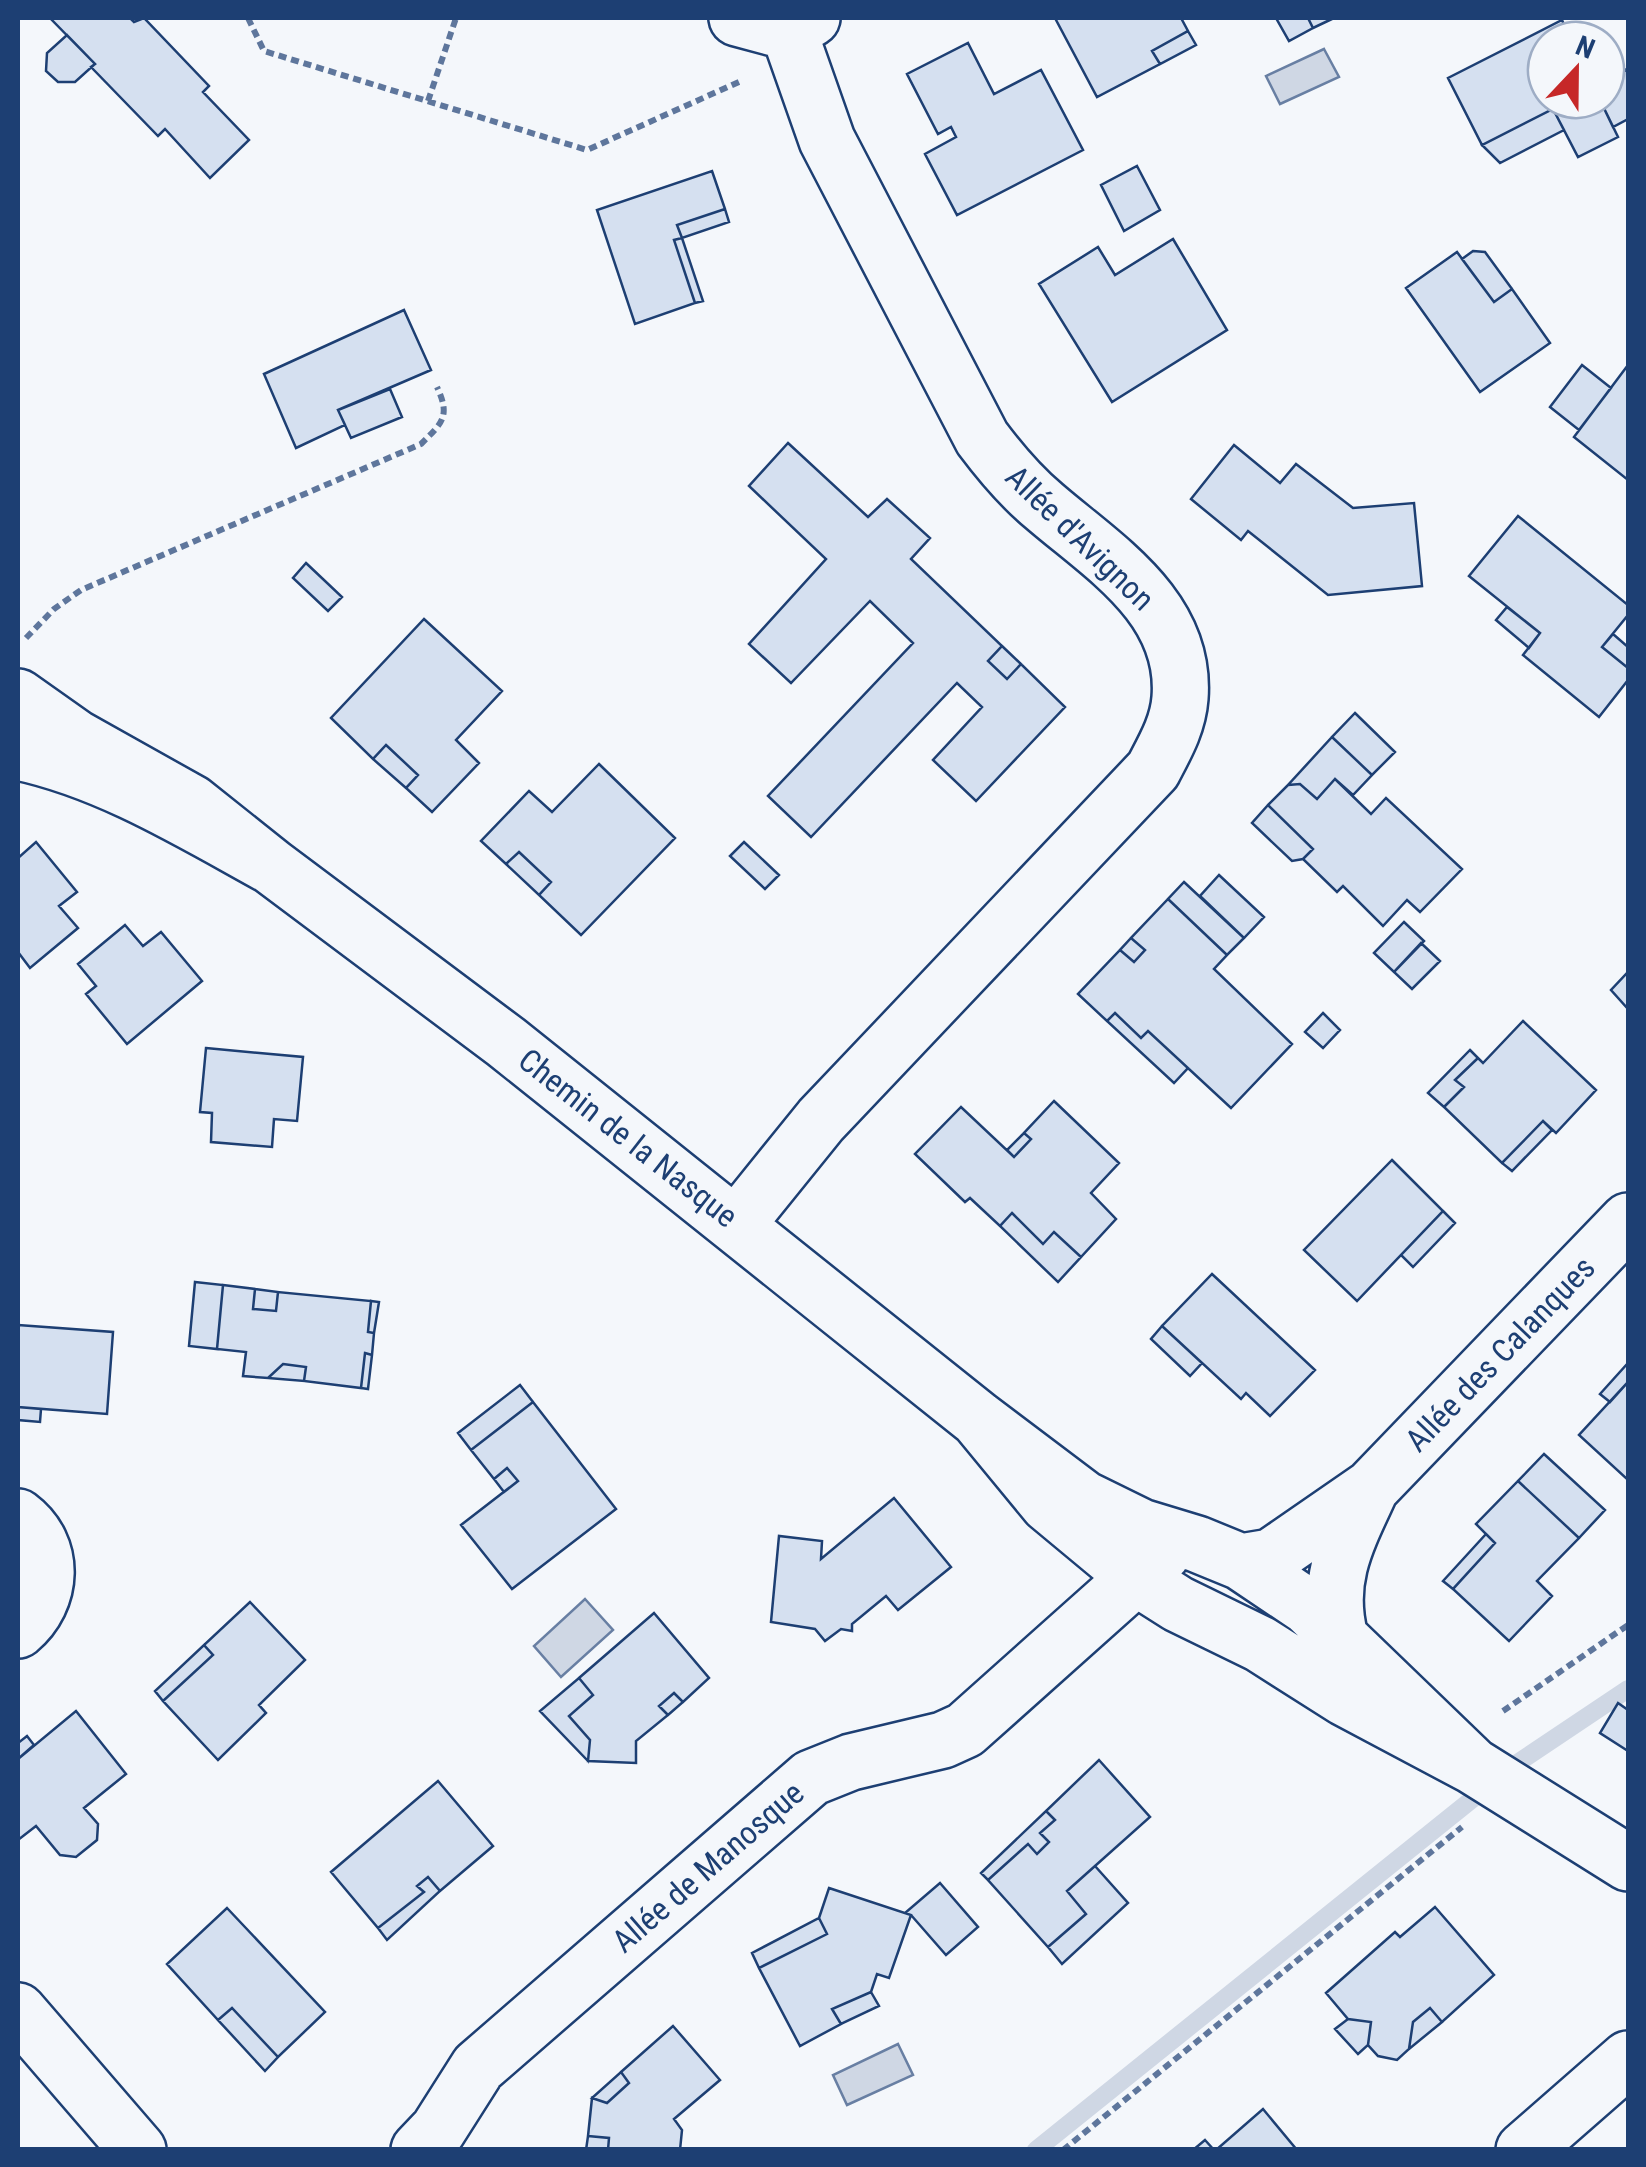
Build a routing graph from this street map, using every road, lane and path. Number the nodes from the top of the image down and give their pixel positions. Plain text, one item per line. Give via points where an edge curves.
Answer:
1 (248, 18) edge
2 (456, 18) edge
3 (737, 18) edge
4 (800, 35) edge
5 (428, 101) junction
6 (436, 388) dead end
7 (18, 651) edge
8 (18, 696) edge
9 (18, 752) edge
10 (272, 866) junction
11 (1628, 1221) edge
12 (737, 1224) junction
13 (978, 1420) junction
14 (1371, 1488) junction
15 (18, 1517) edge
16 (1179, 1538) junction
17 (1241, 1562) junction
18 (1137, 1578) junction
19 (1324, 1622) junction
20 (1221, 1626) junction
21 (1628, 1626) edge
22 (18, 1630) edge
23 (1473, 1766) junction
24 (1462, 1829) dead end
25 (1628, 1863) edge
26 (18, 2011) edge
27 (1628, 2059) edge
28 (138, 2150) edge
29 (420, 2150) edge
30 (1063, 2150) edge
31 (1524, 2150) edge

1 - 5 path via 264,52
2 - 5 path
3 - 4 street
4 - 5 path via 587,150
4 - 12 street, Allée d'Avignon via 827,140 982,438 1017,481 1126,573 1159,612 1176,657 1180,697 1173,732 1153,770 821,1120
6 - 7 path via 445,404 443,422 421,444 81,590 54,608
8 - 10 street, Chemin de la Nasque via 76,738 192,803
9 - 10 street, Chemin de la Nasque via 162,806
10 - 12 street, Chemin de la Nasque
11 - 14 street, Allée des Calanques
12 - 13 street, Chemin de la Nasque
13 - 16 street, Chemin de la Nasque via 1084,1499 1141,1528
13 - 18 street, Chemin de la Nasque via 1048,1504
14 - 17 street, Allée des Calanques via 1271,1556
14 - 19 street, Allée des Calanques via 1338,1568 1334,1612
15 - 22 street via 37,1537 47,1582 40,1605
16 - 17 street, Chemin de la Nasque
16 - 18 street, Allée de Manosque
17 - 19 street, Chemin de la Nasque
18 - 20 street, Chemin de la Nasque
18 - 29 street, Allée de Manosque via 964,1730 811,1778 478,2067
19 - 20 street
19 - 23 street, Chemin de la Nasque
20 - 23 street, Chemin de la Nasque
21 - 23 path via 1488,1722
23 - 25 street, Chemin de la Nasque
24 - 30 path
26 - 28 street
27 - 31 street

